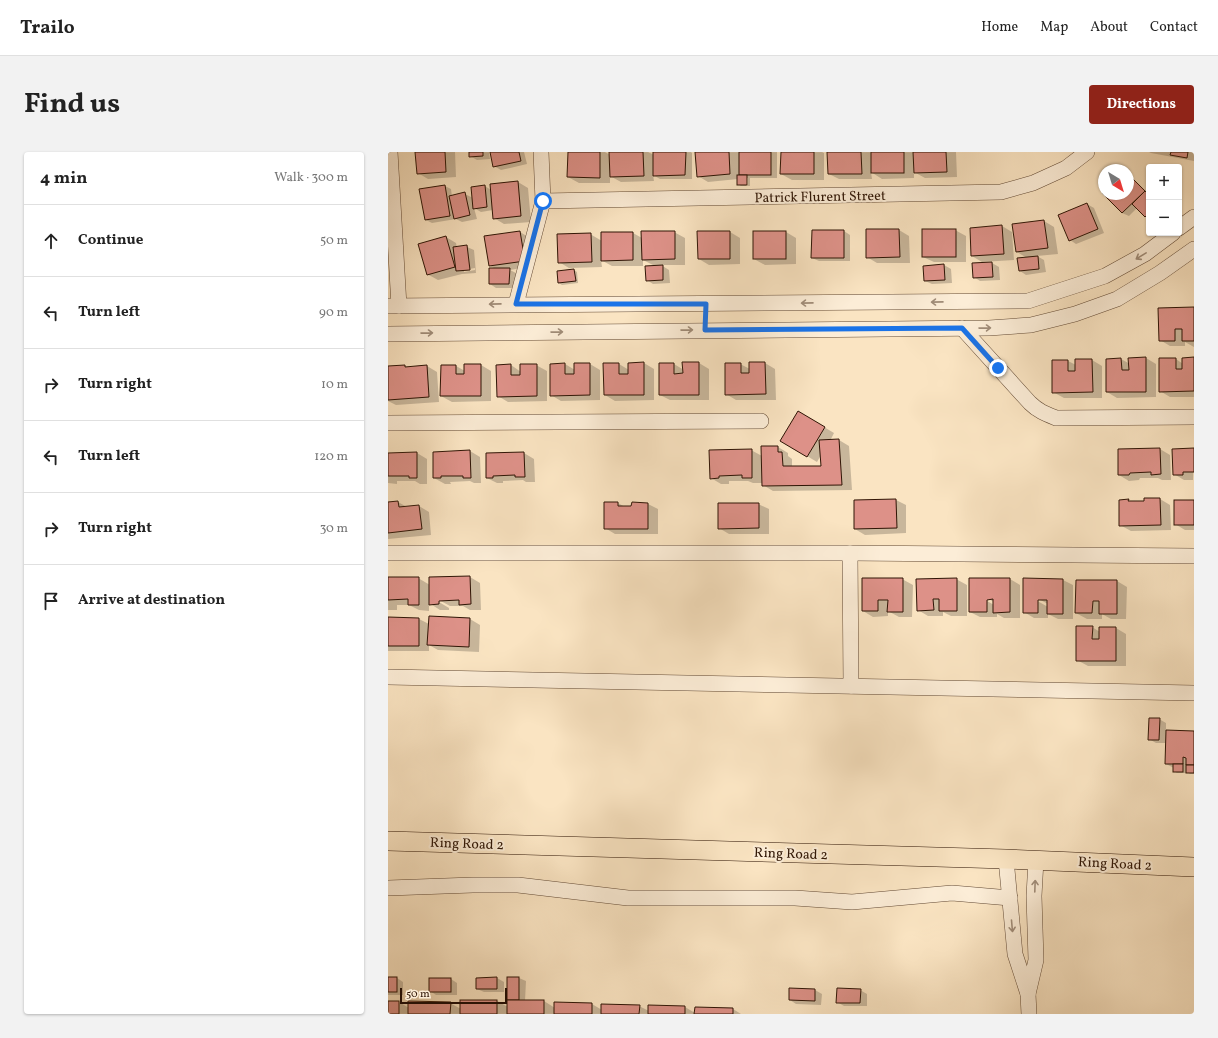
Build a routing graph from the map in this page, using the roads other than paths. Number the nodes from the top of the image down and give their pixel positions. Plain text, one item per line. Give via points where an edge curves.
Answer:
1 (390, 152) edge
2 (541, 152) edge
3 (1087, 152) edge
4 (391, 193) edge
5 (543, 201) junction
6 (1194, 217) edge
7 (1182, 226) edge
8 (1169, 236) edge
9 (1194, 250) edge
10 (1028, 301) junction
11 (516, 304) junction
12 (706, 304) junction
13 (394, 306) edge
14 (1031, 325) junction
15 (962, 328) junction
16 (705, 330) junction
17 (388, 334) edge
18 (1194, 417) edge
19 (761, 421) dead end
20 (388, 423) edge
21 (388, 553) edge
22 (850, 553) junction
23 (1194, 556) edge
24 (388, 677) edge
25 (851, 686) junction
26 (1194, 693) edge
27 (388, 841) edge
28 (1006, 859) junction
29 (1036, 860) junction
30 (1194, 867) edge
31 (388, 888) edge
32 (1010, 898) junction
33 (1028, 994) junction
34 (1029, 1014) edge

1 - 4 street
2 - 5 street
3 - 5 street, Patrick Flurent Street via 1066,168 1033,183 1001,192
4 - 13 street
5 - 11 street
6 - 7 street
8 -> 10 street via 1145,254 1105,276
9 - 14 street via 1116,298 1075,314
10 -> 12 street
10 - 14 street
11 - 12 street
11 -> 13 street
12 - 16 street
15 -> 14 street
15 - 16 street
15 - 18 street via 1030,403 1056,418
17 -> 16 street
19 - 20 street
21 - 22 street
22 - 23 street
22 - 25 street
24 - 25 street
25 - 26 street
27 - 28 main road, Ring Road 2
28 - 29 main road, Ring Road 2
28 - 32 street
29 - 30 main road, Ring Road 2
33 -> 29 street via 1036,960
31 - 32 street via 518,885 628,898 795,898 852,902 952,893
32 -> 33 street via 1015,954
33 - 34 street

